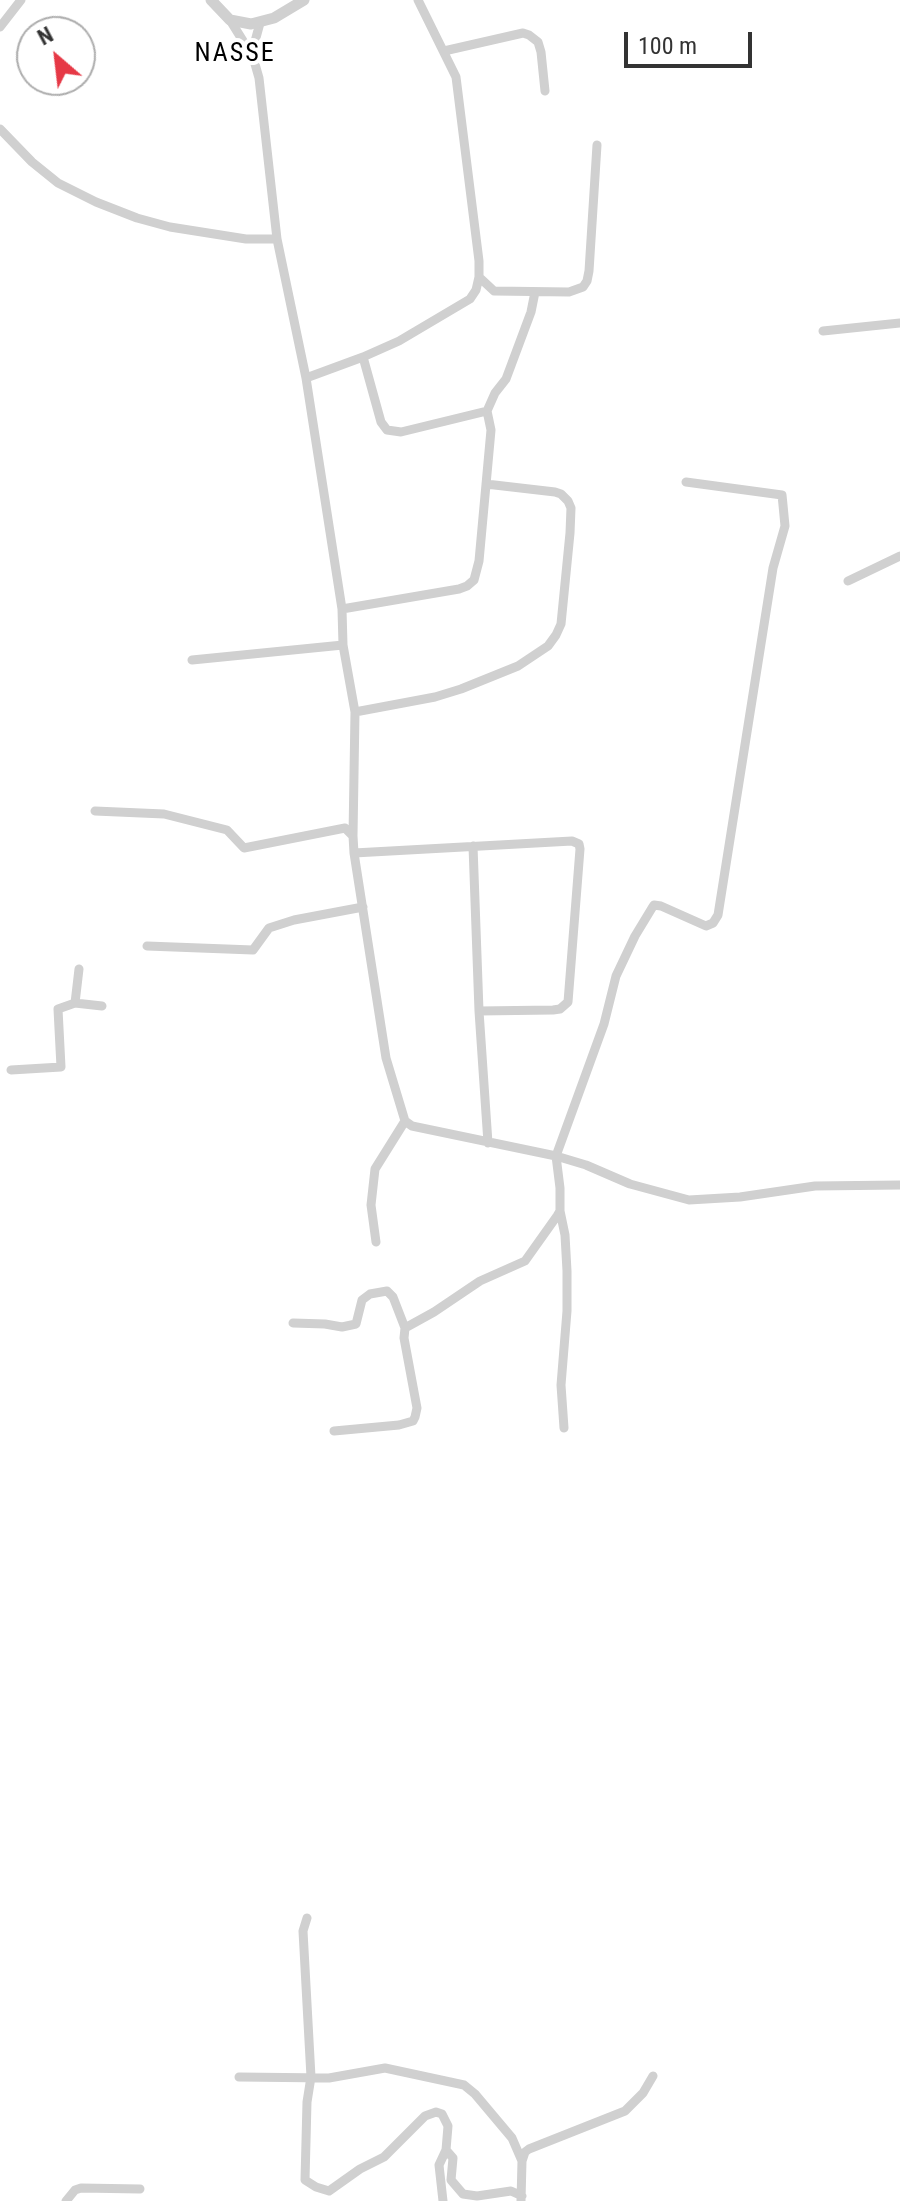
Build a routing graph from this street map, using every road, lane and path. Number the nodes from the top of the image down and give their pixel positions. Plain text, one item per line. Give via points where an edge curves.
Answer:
1 (21, 0) edge
2 (211, 0) edge
3 (304, 0) edge
4 (418, 0) edge
5 (230, 20) junction
6 (260, 23) junction
7 (0, 27) edge
8 (444, 51) junction
9 (253, 57) junction
10 (545, 91) dead end
11 (0, 130) edge
12 (597, 145) dead end
13 (277, 239) junction
14 (479, 277) junction
15 (535, 292) junction
16 (900, 323) edge
17 (823, 331) dead end
18 (363, 357) junction
19 (306, 378) junction
20 (487, 411) junction
21 (686, 482) dead end
22 (486, 484) junction
23 (900, 556) edge
24 (848, 581) dead end
25 (342, 609) junction
26 (343, 645) junction
27 (192, 660) dead end
28 (355, 712) junction
29 (95, 811) dead end
30 (353, 836) junction
31 (473, 846) junction
32 (354, 853) junction
33 (363, 907) junction
34 (147, 946) dead end
35 (79, 969) dead end
36 (75, 1003) junction
37 (102, 1006) dead end
38 (479, 1011) junction
39 (11, 1070) dead end
40 (405, 1121) junction
41 (488, 1143) junction
42 (556, 1156) junction
43 (900, 1185) edge
44 (560, 1211) junction
45 (376, 1242) dead end
46 (293, 1323) dead end
47 (405, 1328) junction
48 (564, 1428) dead end
49 (334, 1431) dead end
50 (307, 1918) dead end
51 (653, 2076) dead end
52 (239, 2077) dead end
53 (311, 2077) junction
54 (446, 2150) junction
55 (522, 2161) junction
56 (140, 2189) dead end
57 (522, 2198) edge
58 (66, 2201) edge
59 (443, 2201) edge

1 - 7 street
2 - 5 street
3 - 6 street
4 - 8 street
5 - 6 street
5 - 9 street
6 - 9 street
8 - 10 street via 529,35 541,52
8 - 14 street via 460,100
9 - 13 street via 265,113
11 - 13 street via 58,183 96,202 170,227
12 - 15 street via 587,281 577,291
13 - 19 street
14 - 15 street via 494,291
14 - 18 street via 470,299
15 - 20 street via 506,379
16 - 17 street
18 - 19 street
18 - 20 street via 387,430 401,432
19 - 25 street
20 - 22 street via 491,430
21 - 42 street via 782,495 785,526 773,568 718,915 706,926 654,905 616,976
22 - 25 street via 474,580 467,586
22 - 28 street via 555,492 568,501 570,533 556,635 527,661 461,689
23 - 24 street
25 - 26 street
26 - 27 street
26 - 28 street
28 - 30 street
29 - 30 street via 164,814 227,830 244,848 345,828
30 - 32 street
31 - 32 street
31 - 38 street
31 - 38 street via 572,841 580,849 568,1002 553,1010
32 - 33 street
33 - 34 street via 269,928 253,950
33 - 40 street via 386,1058
35 - 36 street
36 - 37 street
36 - 39 street via 58,1009 61,1067
38 - 41 street
40 - 41 street
40 - 45 street via 375,1169 371,1205
41 - 42 street
42 - 43 street via 689,1200 815,1186
42 - 44 street
44 - 47 street via 525,1261 480,1281
44 - 48 street via 567,1271
46 - 47 street via 356,1324 362,1300 387,1291
47 - 49 street via 417,1408 413,1421
50 - 53 street via 303,1931
51 - 55 street via 625,2111 529,2149
52 - 53 street
53 - 54 street via 305,2180 316,2187 329,2191 384,2157 425,2116 436,2112 448,2126
53 - 55 street via 385,2068 464,2085 512,2138
54 - 57 street via 453,2158 451,2180 463,2194 511,2191
54 - 59 street via 439,2165
55 - 57 street
56 - 58 street via 81,2188

